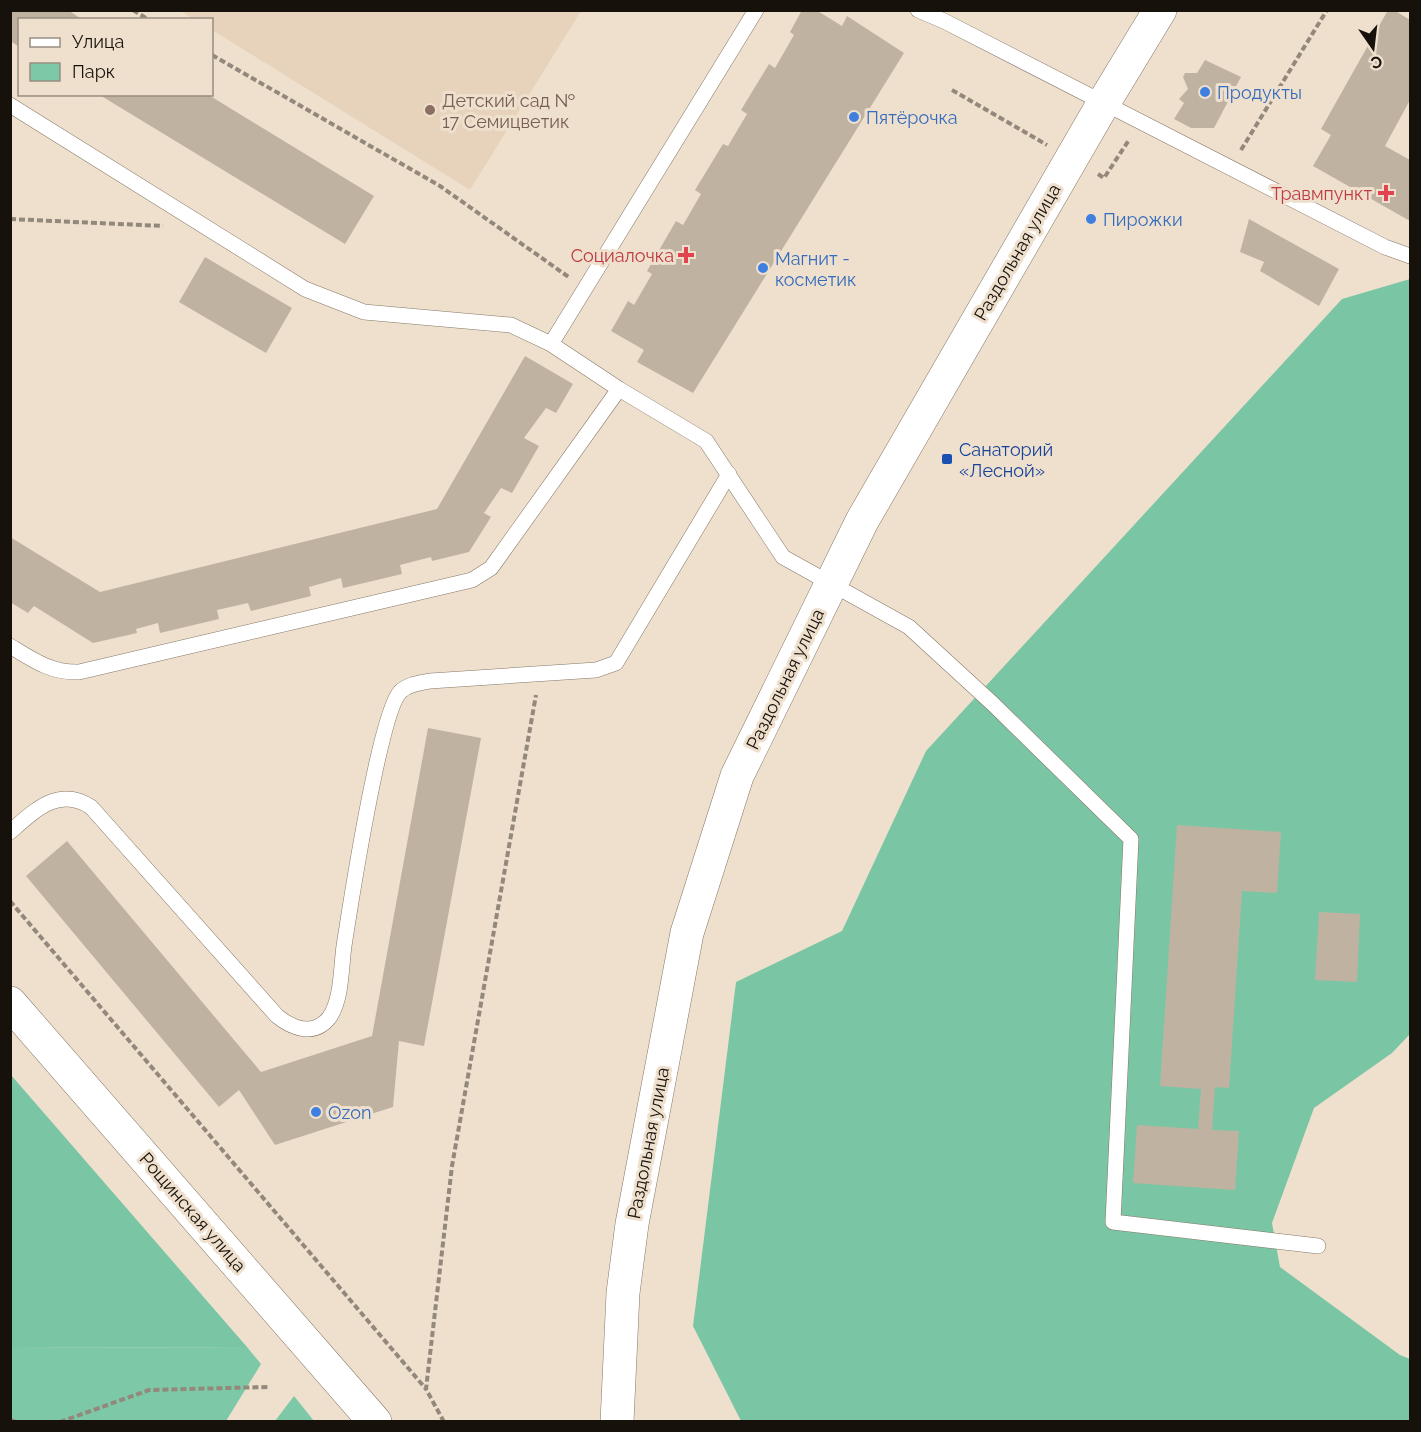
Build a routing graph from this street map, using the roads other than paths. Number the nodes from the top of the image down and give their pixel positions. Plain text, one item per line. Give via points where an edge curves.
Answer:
1 (756, 10) edge
2 (918, 10) edge
3 (1160, 10) edge
4 (1102, 104) junction
5 (10, 105) edge
6 (1410, 256) edge
7 (551, 344) junction
8 (619, 389) junction
9 (729, 474) junction
10 (833, 583) junction
11 (10, 646) edge
12 (10, 832) edge
13 (10, 1004) edge
14 (1318, 1246) dead end
15 (375, 1422) edge
16 (617, 1422) edge

1 - 7 lane
2 - 4 lane
3 - 4 main road, Раздольная улица
4 - 6 lane
4 - 10 main road, Раздольная улица via 862,521
5 - 7 lane via 305,289 364,312 510,325
7 - 8 lane
8 - 9 lane via 706,441
8 - 11 lane via 491,568 472,580 79,672 62,673
9 - 10 lane via 783,557
9 - 12 lane via 616,663 596,670 430,681 410,685 399,693 376,770 336,997 327,1020 312,1028 292,1028 277,1016 91,807 79,799 56,799
10 - 14 lane via 909,627 1131,839 1113,1222
10 - 16 main road, Раздольная улица via 737,776 687,933 632,1224 623,1293
13 - 15 main road, Рощинская улица

